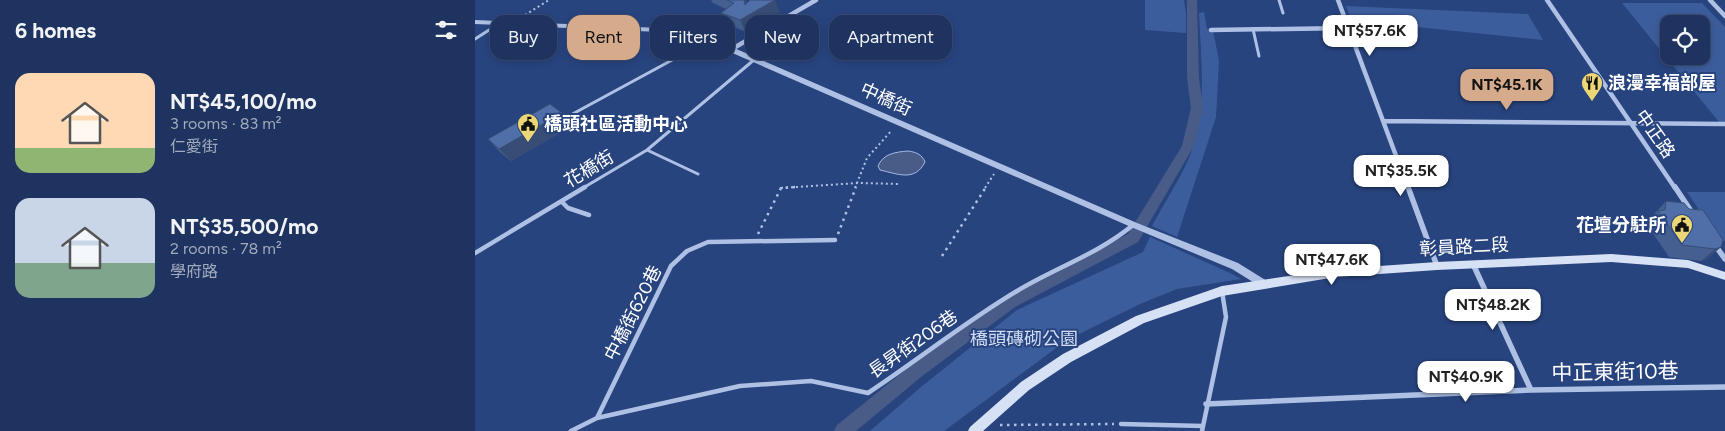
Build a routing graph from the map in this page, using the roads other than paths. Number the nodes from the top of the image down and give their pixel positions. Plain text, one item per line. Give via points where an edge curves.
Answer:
1 (816, 0) edge
2 (1279, 0) edge
3 (1338, 0) edge
4 (1547, 0) edge
5 (1710, 0) edge
6 (1283, 14) dead end
7 (1725, 16) edge
8 (475, 22) edge
9 (490, 22) edge
10 (557, 25) edge
11 (1349, 28) junction
12 (490, 30) edge
13 (650, 30) edge
14 (1211, 30) dead end
15 (1253, 30) junction
16 (475, 39) edge
17 (735, 49) edge
18 (1259, 56) dead end
19 (672, 60) edge
20 (754, 60) edge
21 (757, 60) edge
22 (567, 117) dead end
23 (1383, 120) junction
24 (1630, 123) junction
25 (1725, 124) edge
26 (647, 150) junction
27 (698, 174) dead end
28 (562, 202) junction
29 (589, 215) dead end
30 (1697, 219) edge
31 (1133, 225) junction
32 (835, 240) road end
33 (1714, 243) edge
34 (475, 253) edge
35 (1725, 259) edge
36 (1473, 264) junction
37 (1437, 266) junction
38 (1725, 276) edge
39 (1264, 284) junction
40 (1222, 291) junction
41 (1725, 386) edge
42 (1531, 390) junction
43 (1206, 404) junction
44 (597, 418) junction
45 (1121, 424) road end
46 (978, 428) edge
47 (1202, 428) edge
48 (571, 431) edge

1 - 17 street
2 - 6 lane
3 - 11 street
4 - 24 street, 中正路
5 - 7 street
8 - 9 street, 中橋街
10 - 13 street, 中橋街
11 - 15 street
11 - 23 street
12 - 16 lane
14 - 15 street
15 - 18 lane
19 - 22 lane
20 - 26 lane, 花橋街
21 - 31 street, 中橋街
23 - 24 street
23 - 37 street
24 - 25 street
24 - 30 street, 中正路
26 - 27 lane
26 - 28 lane, 花橋街
28 - 29 lane via 568,208
28 - 34 lane, 花橋街
31 - 39 street, 中橋街 via 1235,266
31 - 44 lane, 長昇街206巷 via 1119,238 1018,290 868,393 811,381 740,386
32 - 44 lane, 中橋街620巷 via 708,242 687,251 671,266
33 - 35 street
36 - 37 main road, 彰員路二段
36 - 38 main road, 彰員路二段 via 1637,258 1689,264
36 - 42 street
37 - 39 main road, 彰員路二段 via 1336,273
39 - 40 main road, 彰員路二段
40 - 43 lane via 1226,316
40 - 46 main road, 彰員路二段 via 1140,318 1067,358 1025,386
41 - 42 street, 中正東街10巷
42 - 43 street, 中正東街10巷
43 - 47 lane
44 - 48 lane, 長昇街206巷
45 - 47 lane

